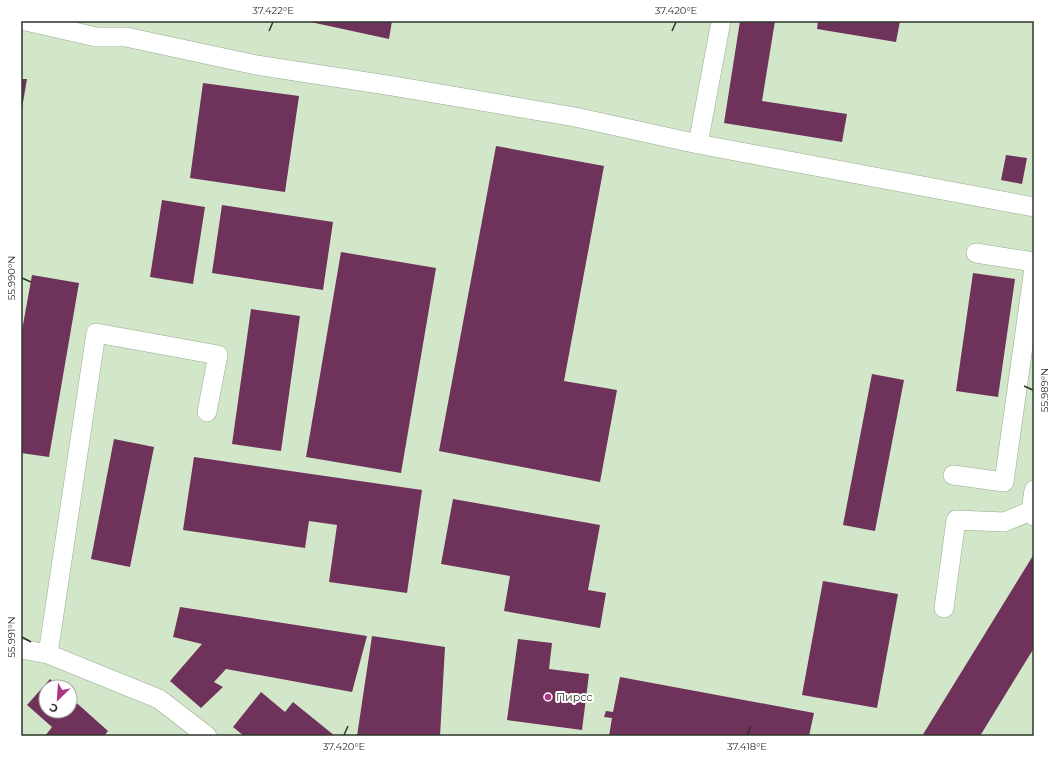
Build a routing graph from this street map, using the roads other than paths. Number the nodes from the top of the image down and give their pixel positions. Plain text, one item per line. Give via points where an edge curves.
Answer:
1 (26, 21) edge
2 (721, 21) edge
3 (698, 144) junction
4 (1034, 207) edge
5 (976, 253) dead end
6 (1034, 262) edge
7 (1034, 268) edge
8 (207, 412) dead end
9 (953, 475) dead end
10 (1034, 490) edge
11 (1032, 514) edge
12 (944, 608) dead end
13 (21, 648) edge
14 (48, 654) junction
15 (206, 736) edge

1 - 3 street via 96,37 126,37 256,65 575,117
2 - 3 street
3 - 4 street
5 - 6 street
7 - 9 street via 1004,482
8 - 14 street via 218,356 96,333
10 - 11 street
11 - 12 street via 1004,522 956,520
13 - 14 street
14 - 15 street via 159,699

